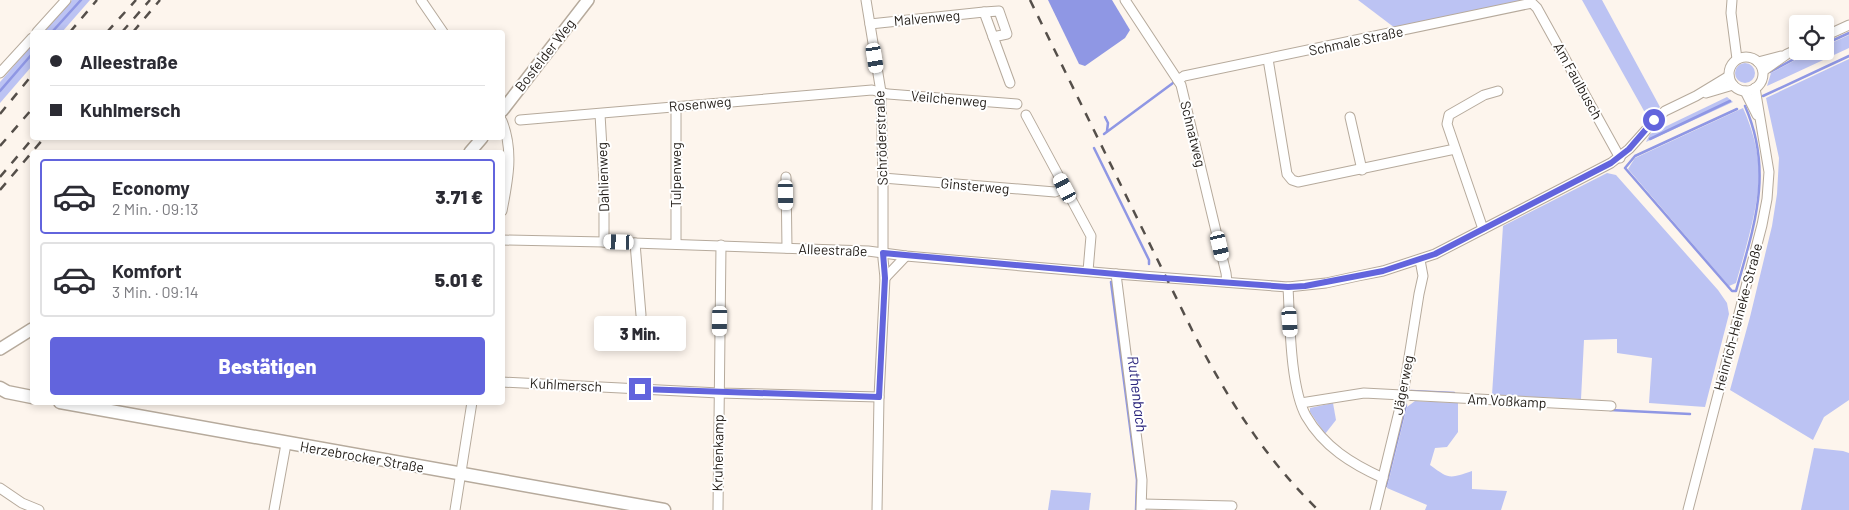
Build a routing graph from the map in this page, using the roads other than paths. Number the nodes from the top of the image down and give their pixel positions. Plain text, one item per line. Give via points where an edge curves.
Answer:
1 (66, 0) edge
2 (420, 0) edge
3 (588, 0) edge
4 (866, 0) edge
5 (1125, 0) edge
6 (1732, 0) edge
7 (1534, 4) joint
8 (984, 12) junction
9 (870, 24) junction
10 (1849, 25) edge
11 (39, 30) edge
12 (442, 30) edge
13 (1834, 32) edge
14 (993, 37) junction
15 (30, 40) edge
16 (1787, 54) joint
17 (1741, 58) junction
18 (1268, 59) junction
19 (1758, 62) junction
20 (1763, 71) junction
21 (0, 73) edge
22 (1729, 76) junction
23 (1178, 80) junction
24 (1010, 83) dead end
25 (1733, 85) junction
26 (1755, 88) junction
27 (1498, 91) dead end
28 (1745, 91) junction
29 (881, 92) junction
30 (1696, 96) junction
31 (1017, 104) dead end
32 (505, 107) edge
33 (676, 107) junction
34 (600, 114) junction
35 (1026, 114) dead end
36 (1350, 117) dead end
37 (520, 120) dead end
38 (1761, 122) junction
39 (505, 133) edge
40 (480, 140) edge
41 (1456, 149) junction
42 (472, 150) edge
43 (1620, 158) junction
44 (1362, 170) junction
45 (786, 177) dead end
46 (883, 178) junction
47 (1065, 188) junction
48 (505, 193) edge
49 (1484, 229) junction
50 (505, 240) edge
51 (604, 242) junction
52 (635, 242) junction
53 (676, 244) junction
54 (721, 245) junction
55 (787, 248) junction
56 (883, 253) junction
57 (906, 256) junction
58 (1420, 260) junction
59 (1088, 271) junction
60 (1116, 274) junction
61 (885, 278) junction
62 (1226, 282) junction
63 (1288, 287) junction
64 (641, 315) dead end
65 (30, 330) edge
66 (0, 349) edge
67 (505, 382) edge
68 (2, 392) edge
69 (719, 393) junction
70 (1403, 395) junction
71 (30, 397) edge
72 (879, 397) junction
73 (1302, 403) junction
74 (76, 405) edge
75 (472, 405) edge
76 (1611, 406) dead end
77 (286, 444) junction
78 (461, 474) junction
79 (1383, 478) junction
80 (0, 488) edge
81 (1232, 506) dead end
82 (1141, 507) edge
83 (39, 510) edge
84 (274, 510) edge
85 (455, 510) edge
86 (664, 510) edge
87 (718, 510) edge
88 (877, 510) edge
89 (1375, 510) edge
90 (1688, 510) edge

1 - 11 street
2 - 12 street
3 - 32 street, Bosfelder Weg
4 - 9 street, Schröderstraße
5 - 23 street, Schnatweg
6 - 17 street via 1734,33
7 - 18 street, Schmale Straße
7 - 43 street, Am Faulbusch
8 - 9 street, Malvenweg
8 - 14 street
8 - 14 street via 999,11 1007,34
9 - 29 street, Schröderstraße
10 - 13 street
14 - 24 street
15 - 21 street
16 - 19 street
16 - 20 street
17 - 19 street via 1752,58
17 - 22 street via 1731,64
18 - 23 street, Schmale Straße via 1184,76
18 - 44 street via 1287,174 1292,180 1298,182
19 - 20 street
20 - 26 street
22 - 25 street
22 - 30 street, Alleestraße
23 - 62 street, Schnatweg via 1219,240
25 - 28 street
25 - 30 street, Alleestraße
26 - 28 street
26 - 38 street, Heinrich-Heineke-Straße
27 - 41 street via 1484,95 1450,115 1446,124
28 - 38 street, Heinrich-Heineke-Straße
29 - 31 street, Veilchenweg
29 - 33 street, Rosenweg via 872,90
29 - 46 street, Schröderstraße
30 - 43 street, Alleestraße via 1665,111
33 - 34 street, Rosenweg
33 - 53 street, Tulpenweg
34 - 37 street, Rosenweg
34 - 51 street, Dahlienweg
35 - 47 street
36 - 44 street
38 - 90 street, Heinrich-Heineke-Straße via 1769,172 1762,226
39 - 48 street via 509,148
40 - 42 street
41 - 44 street
41 - 49 street
43 - 49 street, Alleestraße
45 - 55 street, Alleestraße
46 - 47 street, Ginsterweg via 1055,192
46 - 56 street, Schröderstraße
47 - 59 street via 1091,236
49 - 58 street, Alleestraße
50 - 51 street, Alleestraße
51 - 52 street, Alleestraße
52 - 53 street, Alleestraße
52 - 64 street
53 - 54 street, Alleestraße
54 - 55 street, Alleestraße
54 - 69 street, Kruhenkamp
55 - 56 street, Alleestraße
56 - 57 street, Alleestraße
56 - 61 street, Schröderstraße
57 - 59 street, Alleestraße
57 - 61 street
58 - 63 street, Alleestraße via 1326,283
58 - 70 street, Jägerweg via 1423,276
59 - 60 street, Alleestraße
60 - 62 street, Alleestraße
60 - 82 street via 1142,480
61 - 72 street, Schröderstraße
62 - 63 street, Alleestraße
63 - 73 street via 1293,358
65 - 66 street
67 - 69 street, Kuhlmersch
68 - 71 main road
69 - 72 street, Kuhlmersch
69 - 87 street, Kruhenkamp
70 - 73 street, Am Voßkamp via 1364,393
70 - 76 street, Am Voßkamp
70 - 79 street, Jägerweg
72 - 88 street, Schröderstraße
73 - 79 street via 1306,416 1336,453
74 - 77 main road, Herzebrocker Straße
75 - 78 street
77 - 78 main road, Herzebrocker Straße
77 - 84 street
78 - 85 street
78 - 86 main road, Herzebrocker Straße
79 - 89 street, Jägerweg
80 - 83 street
81 - 82 street

